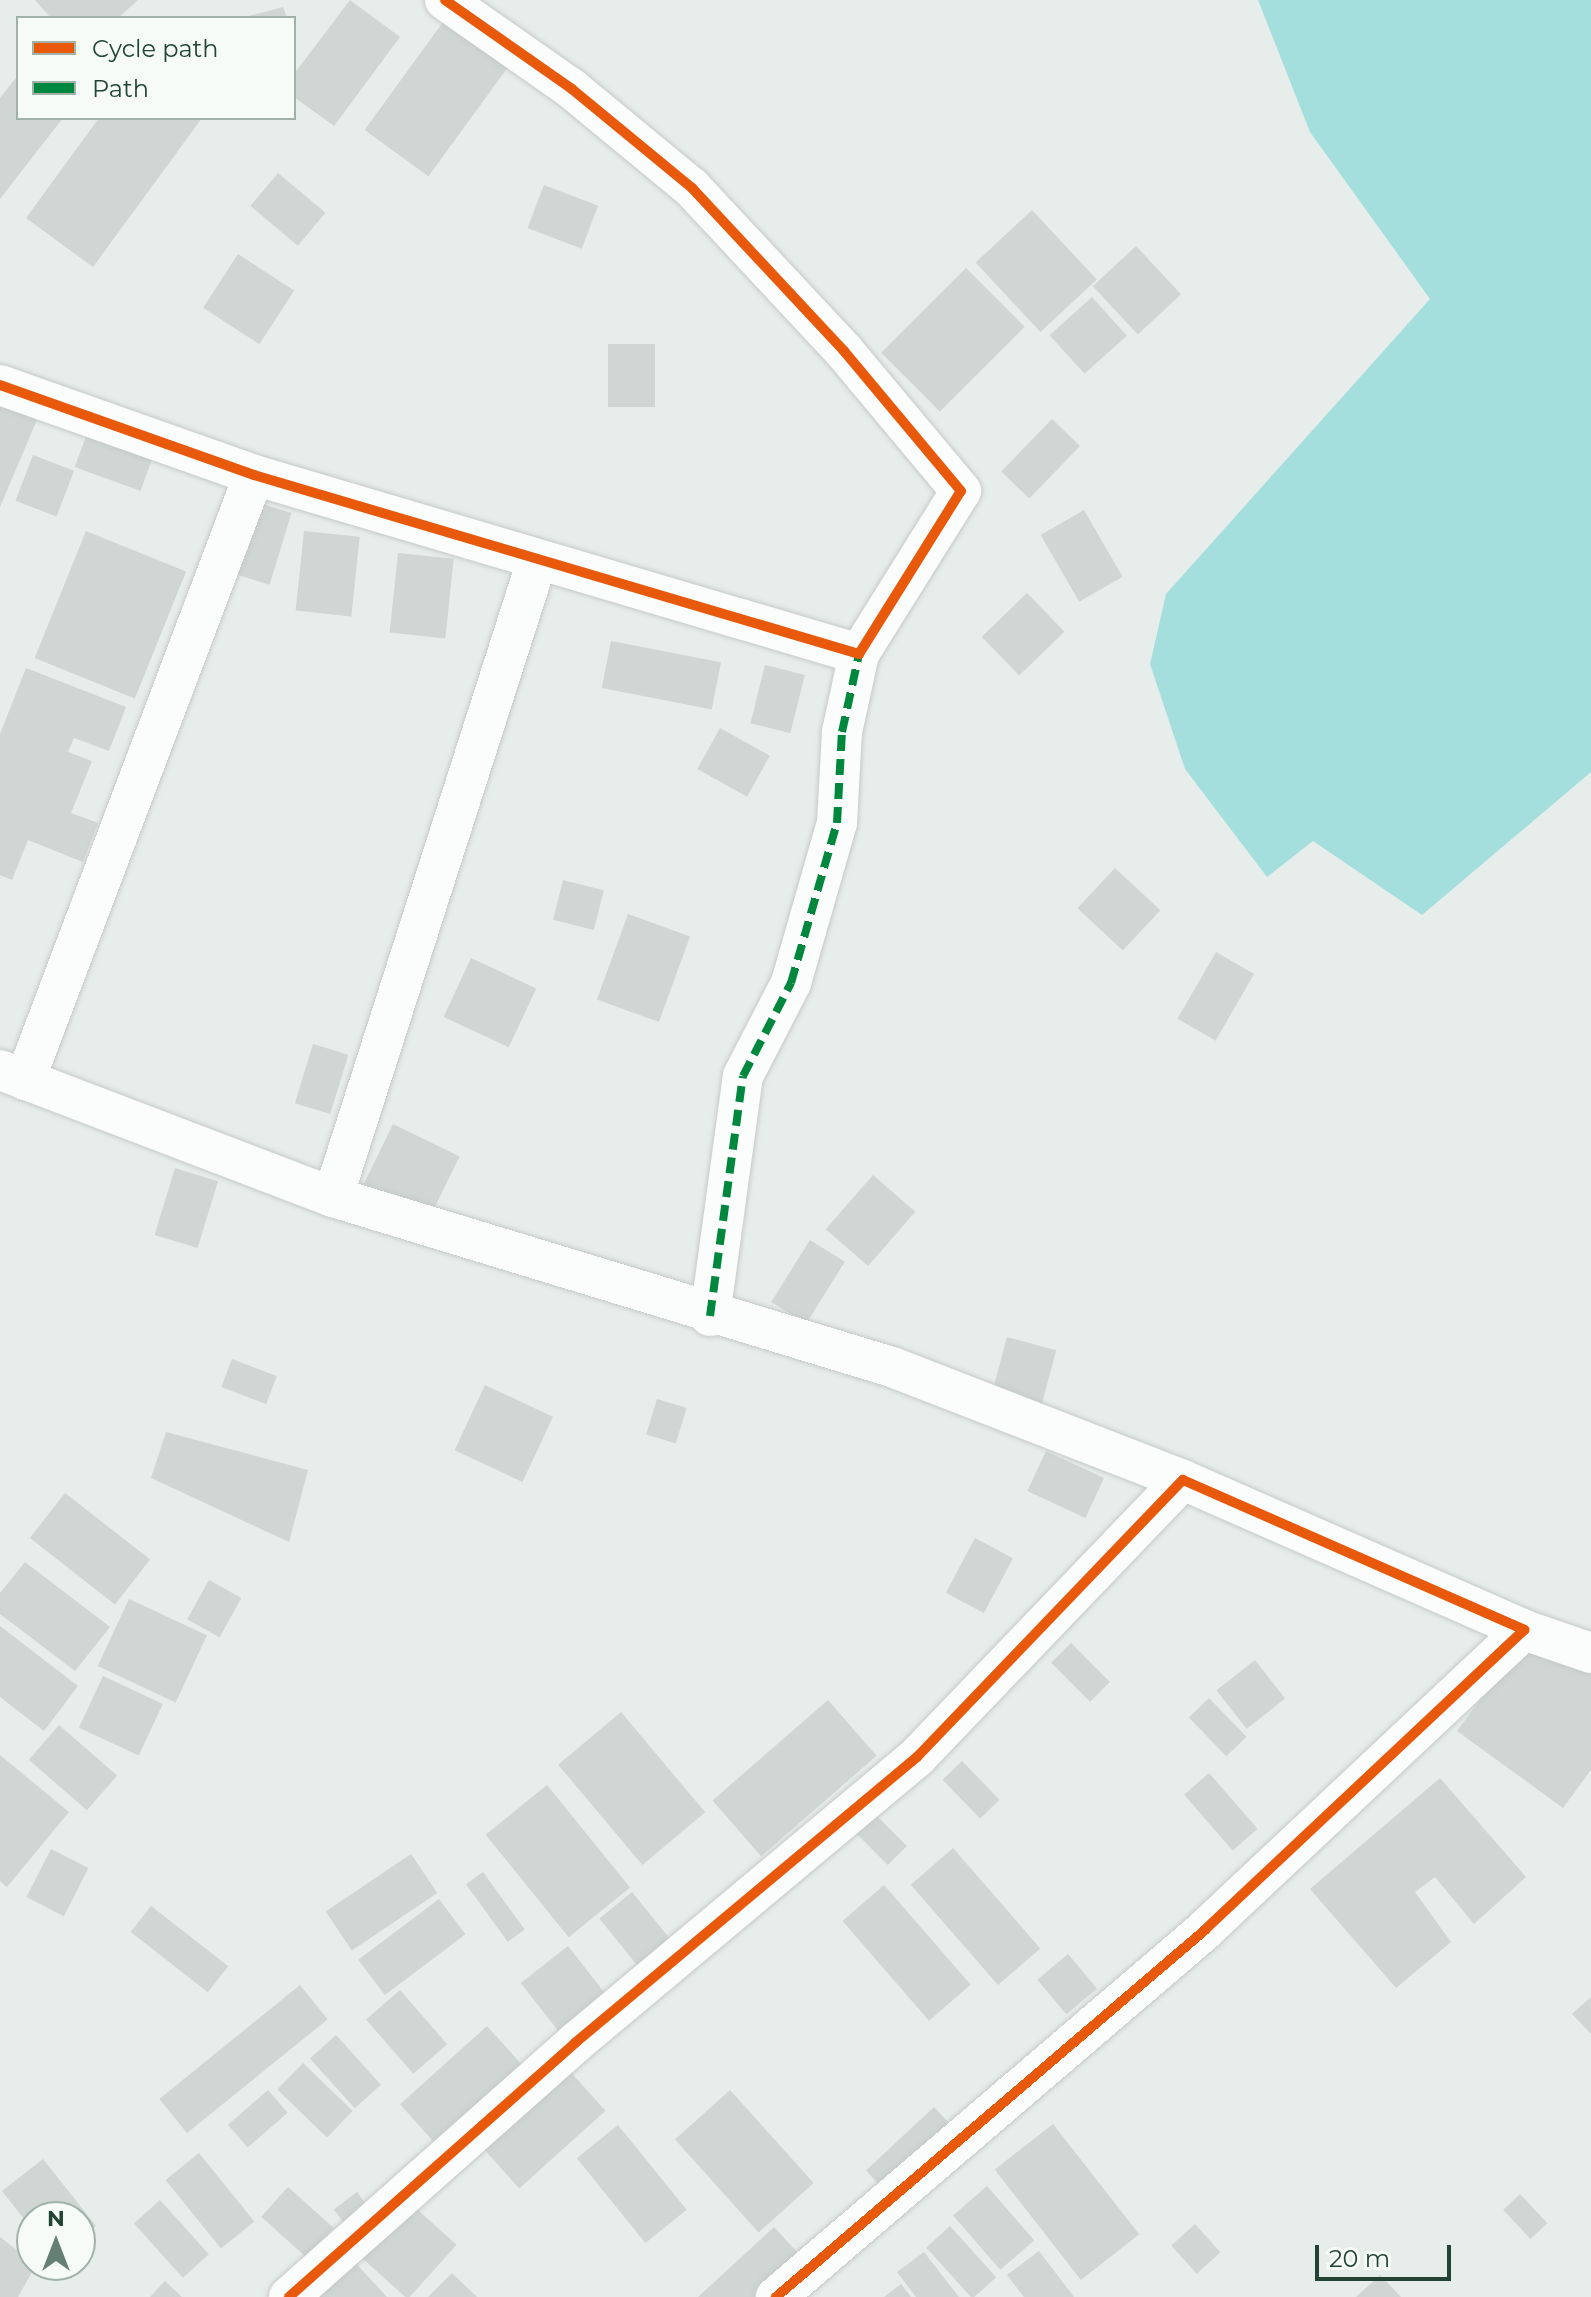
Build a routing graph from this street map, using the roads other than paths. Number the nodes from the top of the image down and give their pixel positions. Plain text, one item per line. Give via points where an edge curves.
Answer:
1 (445, 0) edge
2 (0, 385) edge
3 (254, 475) junction
4 (537, 561) junction
5 (859, 654) junction
6 (12, 1075) edge
7 (333, 1197) junction
8 (710, 1316) junction
9 (1183, 1480) junction
10 (1524, 1630) junction
11 (1591, 1653) edge
12 (289, 2297) edge
13 (776, 2297) edge

1 - 5 street via 572,89 692,188 844,351 961,491
2 - 3 street
3 - 4 street
3 - 6 street
4 - 5 street
4 - 7 street
5 - 8 street via 842,732 837,823 791,983 743,1076
6 - 7 street
7 - 8 street
8 - 9 street via 892,1367
9 - 10 street
9 - 12 street via 917,1757 575,2043
10 - 11 street
10 - 13 street via 1205,1930

